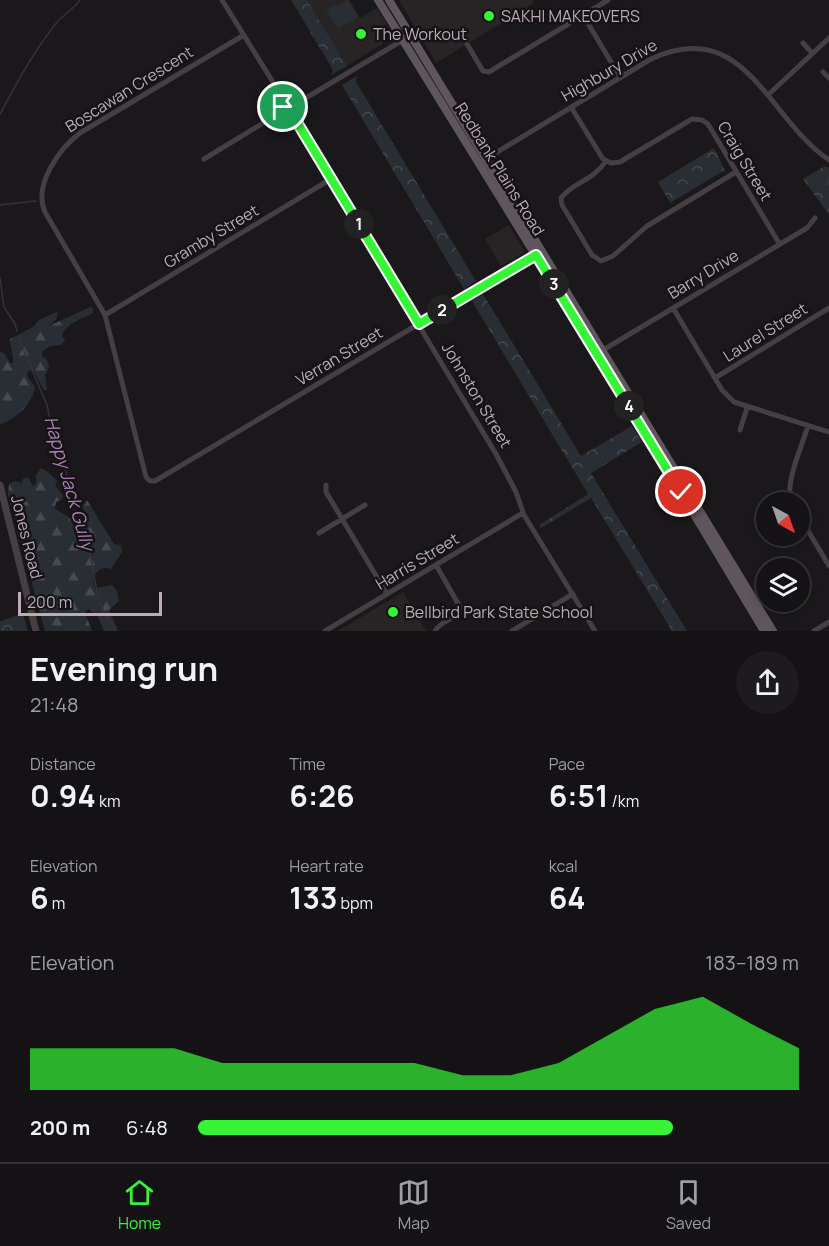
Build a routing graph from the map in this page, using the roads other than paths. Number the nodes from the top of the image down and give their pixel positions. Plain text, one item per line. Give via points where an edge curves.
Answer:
1 (222, 0) edge
2 (378, 0) edge
3 (389, 0) edge
4 (608, 0) edge
5 (583, 15) junction
6 (244, 35) junction
7 (407, 38) junction
8 (829, 38) edge
9 (803, 44) dead end
10 (467, 45) dead end
11 (812, 53) junction
12 (823, 72) dead end
13 (621, 77) junction
14 (829, 78) edge
15 (768, 95) junction
16 (286, 104) junction
17 (294, 105) junction
18 (571, 107) junction
19 (283, 111) junction
20 (292, 114) junction
21 (204, 159) dead end
22 (829, 160) edge
23 (483, 161) junction
24 (606, 161) junction
25 (736, 172) junction
26 (331, 179) junction
27 (815, 218) dead end
28 (779, 243) junction
29 (539, 253) junction
30 (673, 308) junction
31 (829, 308) edge
32 (105, 315) junction
33 (419, 324) junction
34 (603, 350) junction
35 (715, 378) junction
36 (747, 408) junction
37 (808, 426) junction
38 (740, 430) dead end
39 (829, 432) edge
40 (150, 481) joint
41 (0, 485) edge
42 (326, 485) dead end
43 (790, 492) edge
44 (365, 505) dead end
45 (523, 513) junction
46 (342, 519) junction
47 (319, 533) dead end
48 (810, 534) edge
49 (436, 565) junction
50 (829, 566) edge
51 (387, 594) junction
52 (573, 594) junction
53 (829, 622) edge
54 (36, 631) edge
55 (325, 631) edge
56 (435, 631) edge
57 (512, 631) edge
58 (595, 631) edge
59 (764, 631) edge
60 (774, 631) edge
61 (814, 631) edge

1 - 6 street
2 - 7 main road, Redbank Plains Road
3 - 7 main road, Redbank Plains Road
4 - 5 street
5 - 10 street via 489,72 483,71
5 - 13 street
6 - 16 street
6 - 32 street, Boscawan Crescent via 80,133 68,142 54,165 41,194 42,204
7 - 17 street
7 - 23 main road, Redbank Plains Road
7 - 23 main road, Redbank Plains Road via 419,66
8 - 11 street
9 - 11 street
11 - 15 street
12 - 14 street
13 - 15 street, Highbury Drive via 674,50 707,49 733,59
13 - 18 street, Highbury Drive
15 - 22 street, Highbury Drive via 806,141
16 - 17 street
16 - 19 street
17 - 20 street
18 - 23 street, Highbury Drive
18 - 24 street
19 - 20 street
19 - 21 street
20 - 26 street, Johnston Street
23 - 29 main road, Redbank Plains Road
24 - 25 street, Craig Street via 620,162 692,119 708,124
24 - 25 street via 596,175 561,198 592,255 602,261 648,226
25 - 28 street, Craig Street
26 - 32 street, Gramby Street
26 - 33 street, Johnston Street
27 - 28 street, Barry Drive via 807,228
28 - 30 street, Barry Drive
29 - 33 street, Verran Street
29 - 34 main road, Redbank Plains Road
29 - 59 main road, Redbank Plains Road
30 - 34 street, Barry Drive
30 - 35 street
31 - 35 street, Laurel Street
32 - 40 street, Boscawan Crescent
33 - 40 street, Verran Street
33 - 45 street, Johnston Street via 508,475
34 - 60 main road, Redbank Plains Road
35 - 36 street via 728,397
36 - 37 street
36 - 38 street
37 - 39 street
37 - 43 street
41 - 54 street, Jones Road
42 - 46 street
44 - 46 street
45 - 49 street, Harris Street
45 - 52 street, Johnston Street
46 - 47 street
46 - 51 street
48 - 50 street
49 - 51 street, Harris Street
49 - 56 street via 460,607
51 - 55 street, Harris Street
52 - 57 street
52 - 58 street, Johnston Street
53 - 61 street

